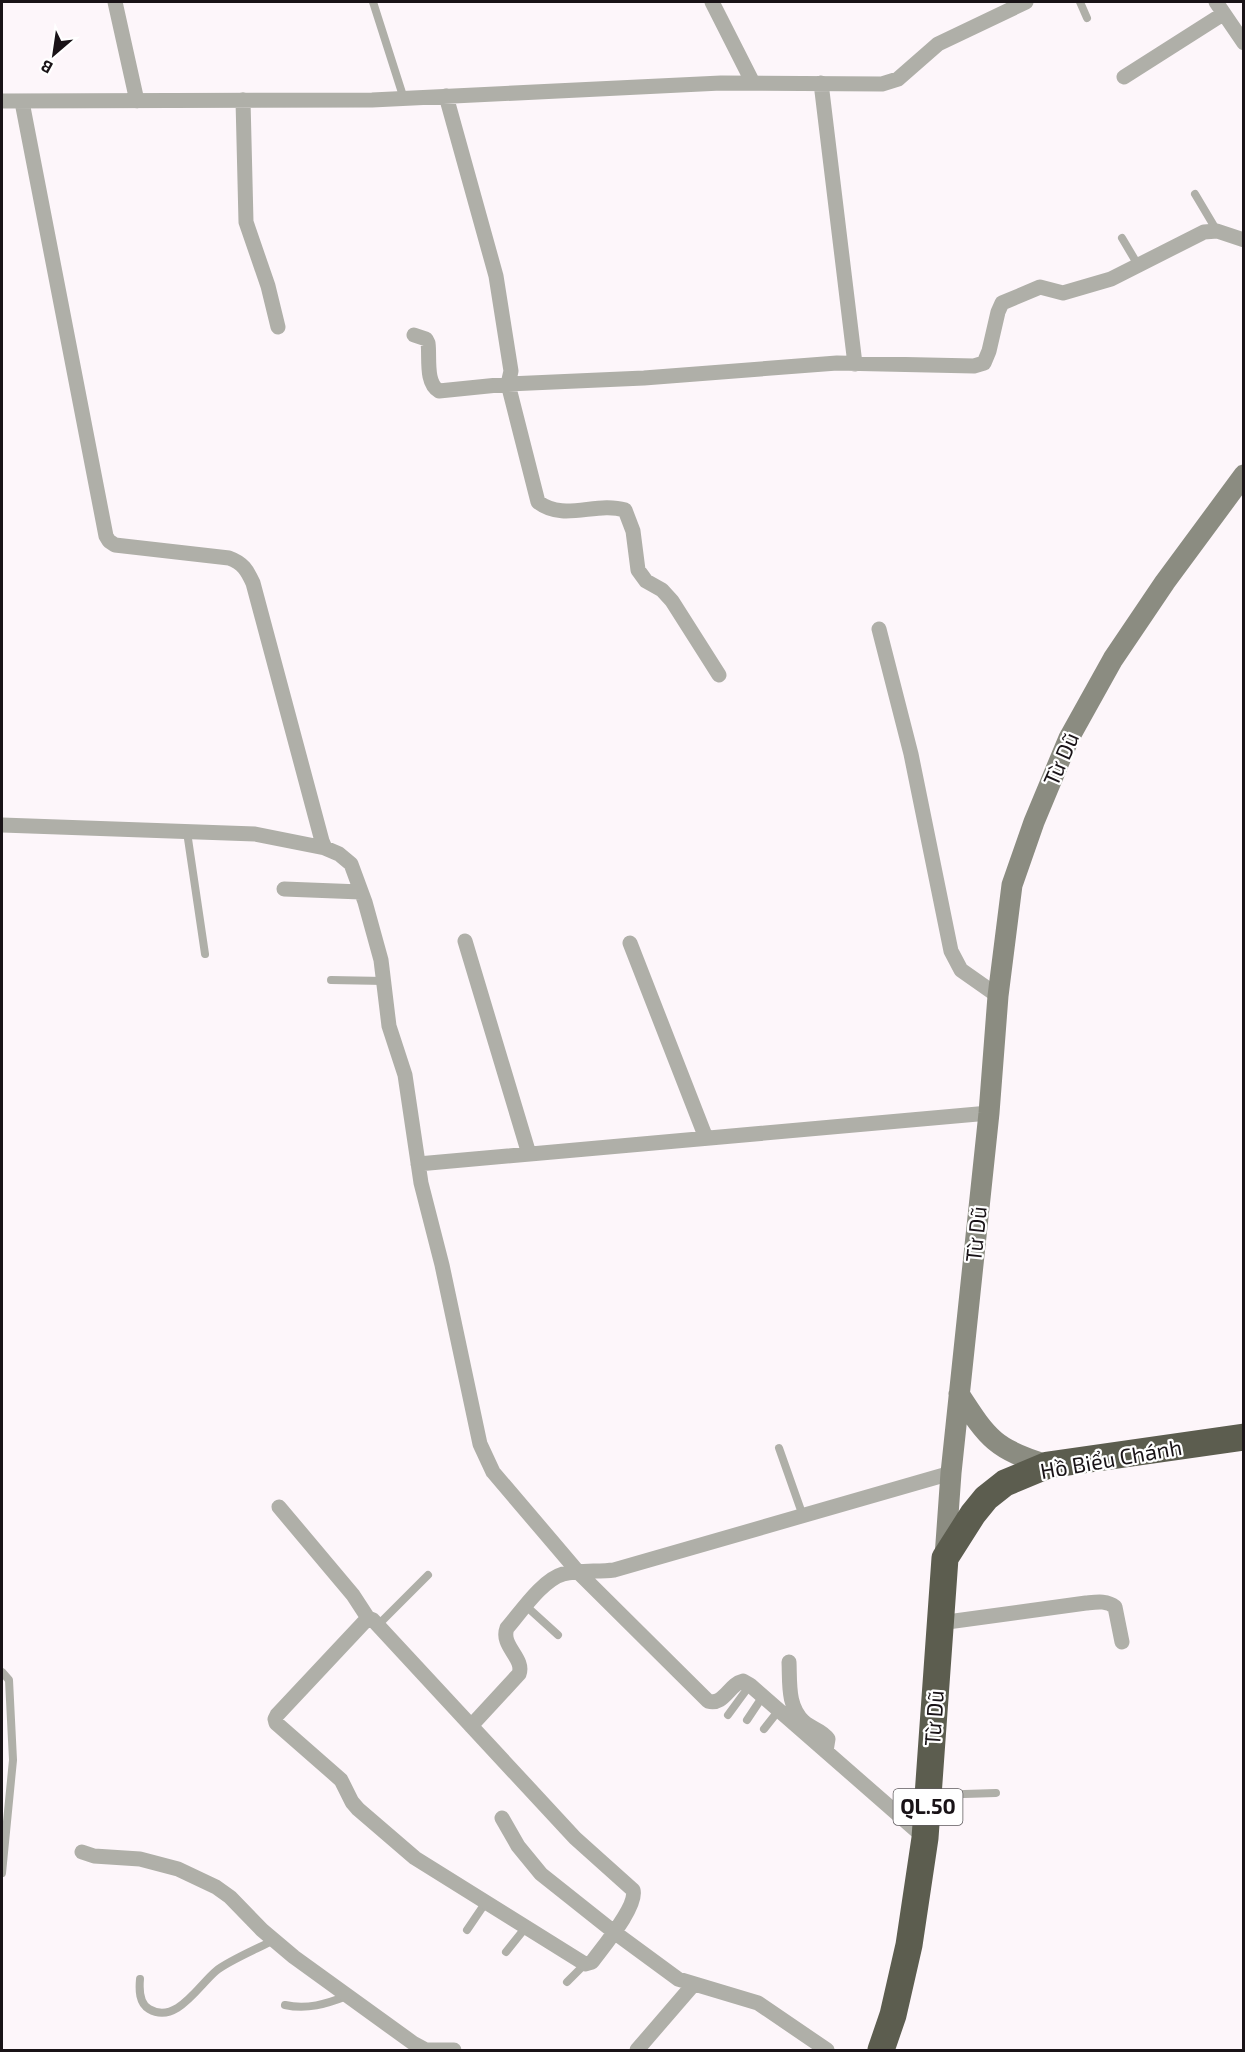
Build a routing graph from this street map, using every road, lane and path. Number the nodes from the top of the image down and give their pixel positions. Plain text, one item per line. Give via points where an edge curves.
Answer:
1 (115, 2) edge
2 (374, 2) edge
3 (712, 2) edge
4 (1026, 2) edge
5 (1080, 2) edge
6 (1228, 14) edge
7 (1087, 18) dead end
8 (1244, 43) edge
9 (1124, 77) dead end
10 (753, 83) junction
11 (821, 83) junction
12 (446, 96) junction
13 (404, 99) junction
14 (243, 100) junction
15 (2, 101) edge
16 (137, 101) junction
17 (22, 102) junction
18 (1196, 194) dead end
19 (1217, 231) junction
20 (1122, 238) dead end
21 (1244, 240) edge
22 (1138, 265) junction
23 (278, 327) dead end
24 (414, 335) dead end
25 (855, 364) junction
26 (508, 384) junction
27 (1244, 475) edge
28 (879, 629) dead end
29 (719, 675) dead end
30 (2, 825) edge
31 (187, 832) junction
32 (322, 840) junction
33 (284, 889) dead end
34 (361, 892) junction
35 (465, 941) dead end
36 (630, 943) dead end
37 (206, 954) dead end
38 (331, 980) dead end
39 (384, 981) junction
40 (998, 996) junction
41 (989, 1113) junction
42 (706, 1138) junction
43 (529, 1154) junction
44 (418, 1164) junction
45 (959, 1394) junction
46 (1244, 1437) edge
47 (779, 1448) dead end
48 (1048, 1466) junction
49 (951, 1473) junction
50 (279, 1507) dead end
51 (803, 1516) junction
52 (945, 1558) junction
53 (579, 1573) junction
54 (428, 1575) dead end
55 (526, 1606) junction
56 (373, 1622) junction
57 (940, 1623) junction
58 (558, 1635) dead end
59 (1122, 1642) dead end
60 (789, 1662) dead end
61 (2, 1672) edge
62 (750, 1685) junction
63 (763, 1696) junction
64 (779, 1710) junction
65 (728, 1715) dead end
66 (747, 1720) dead end
67 (471, 1726) junction
68 (764, 1729) dead end
69 (826, 1751) junction
70 (996, 1793) dead end
71 (928, 1795) junction
72 (502, 1818) dead end
73 (4, 1830) edge
74 (925, 1838) junction
75 (82, 1852) dead end
76 (2, 1873) edge
77 (486, 1902) junction
78 (526, 1927) junction
79 (467, 1930) dead end
80 (614, 1932) junction
81 (274, 1940) junction
82 (506, 1952) dead end
83 (585, 1964) junction
84 (140, 1979) dead end
85 (567, 1982) dead end
86 (693, 1985) junction
87 (348, 1996) junction
88 (285, 2004) dead end
89 (431, 2050) edge
90 (454, 2050) edge
91 (637, 2050) edge
92 (828, 2050) edge
93 (881, 2050) edge

1 - 16 street
2 - 13 lane
3 - 10 street
4 - 11 street via 938,44 891,82
5 - 7 lane
6 - 8 street
6 - 9 street
10 - 11 street
10 - 12 street
11 - 25 street
12 - 13 street
12 - 26 street via 496,276 511,371
13 - 14 street
14 - 16 street
14 - 23 street via 246,222
15 - 17 street
16 - 17 street
17 - 32 street via 106,536 115,545 229,558 246,568
18 - 19 lane
19 - 21 street
19 - 22 street via 1204,232
20 - 22 lane
22 - 25 street via 1111,279 1063,293 1040,287 1002,303 984,363
24 - 26 street via 428,343 430,381 439,391
25 - 26 street
26 - 29 street via 538,502 567,512 604,506 625,510 633,531 638,570 672,601
27 - 40 main road, Từ Dũ via 1113,659 1069,738 1012,885
28 - 40 street via 911,754 951,951 961,970
30 - 31 street
31 - 32 street
31 - 37 lane
32 - 34 street via 351,864
33 - 34 street
34 - 39 street
35 - 43 street
36 - 42 street
38 - 39 lane
39 - 44 street via 389,1026 408,1091
40 - 41 main road, Từ Dũ
41 - 42 street
41 - 45 main road, Từ Dũ
42 - 43 street
43 - 44 street
44 - 53 street via 487,1462
45 - 48 main road via 991,1439 1013,1454
45 - 49 main road, Từ Dũ
46 - 48 highway, Hồ Biểu Chánh / QL.50
47 - 51 lane
48 - 52 highway, Hồ Biểu Chánh / QL.50 via 1005,1483 986,1498
49 - 51 street
49 - 52 main road, Từ Dũ
50 - 56 street
51 - 53 street via 614,1570
52 - 57 highway, Từ Dũ / QL.50
53 - 55 street via 555,1577
53 - 62 street via 708,1701 720,1701 738,1682
54 - 56 lane
55 - 58 lane
55 - 67 street via 505,1635 521,1670
56 - 67 street
56 - 77 street via 277,1715 276,1723 340,1780 358,1809 415,1858
57 - 59 street via 1103,1602 1115,1606
57 - 71 highway, Từ Dũ / QL.50
60 - 69 street via 791,1701 805,1723 828,1739
61 - 73 lane via 9,1680 13,1760
62 - 63 street
62 - 65 lane
63 - 64 street
63 - 66 lane
64 - 68 lane
64 - 69 street
67 - 80 street via 575,1838 633,1890 633,1899
69 - 74 street
70 - 71 lane
71 - 74 highway, Từ Dũ / QL.50
72 - 80 street via 536,1869
73 - 76 lane
74 - 93 highway, Từ Dũ / QL.50 via 909,1945
75 - 81 street via 140,1859 178,1869 230,1897
77 - 78 street
77 - 79 lane
78 - 82 lane
78 - 83 street
80 - 83 street via 592,1962
80 - 86 street via 678,1979
81 - 84 lane via 217,1970 182,2005 168,2013 146,2007 139,1990
81 - 87 street
83 - 85 lane
86 - 91 street
86 - 92 street via 758,2003
87 - 88 lane via 308,2007
87 - 89 street via 413,2043
89 - 90 street

